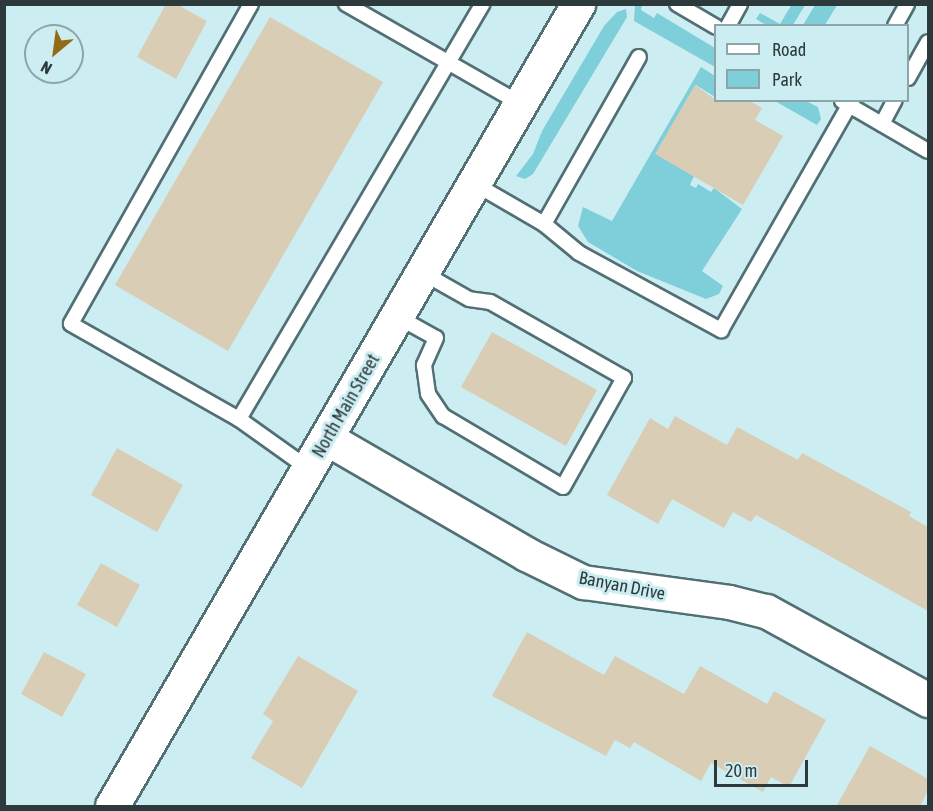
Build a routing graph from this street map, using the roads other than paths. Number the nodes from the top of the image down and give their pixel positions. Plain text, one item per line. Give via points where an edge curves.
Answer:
1 (250, 4) edge
2 (346, 4) edge
3 (482, 4) edge
4 (578, 4) edge
5 (677, 4) edge
6 (740, 4) edge
7 (908, 4) edge
8 (729, 24) edge
9 (896, 24) edge
10 (714, 26) edge
11 (928, 42) edge
12 (639, 57) dead end
13 (447, 64) junction
14 (909, 76) edge
15 (848, 102) edge
16 (894, 102) edge
17 (521, 104) junction
18 (882, 124) junction
19 (928, 151) edge
20 (475, 184) junction
21 (544, 224) junction
22 (423, 273) junction
23 (398, 317) junction
24 (239, 420) junction
25 (328, 439) junction
26 (309, 469) junction
27 (928, 700) edge
28 (112, 807) edge

1 - 24 lane via 71,324
2 - 13 lane
3 - 13 lane
4 - 17 main road, North Main Street
5 - 10 lane
6 - 8 lane
7 - 9 lane
11 - 14 lane
12 - 21 lane
13 - 17 lane
13 - 24 lane
15 - 18 lane
15 - 21 lane via 721,330 579,253
16 - 18 lane
17 - 20 main road, North Main Street
18 - 19 lane
20 - 21 lane
20 - 22 main road, North Main Street
22 - 23 main road, North Main Street
22 - 23 lane via 469,299 490,302 624,378 563,487 443,416 428,394 424,365 435,338
23 - 25 main road, North Main Street
24 - 26 lane
25 - 26 main road, North Main Street
25 - 27 main road, Banyan Drive via 526,554 584,582 729,602 766,611
26 - 28 main road, North Main Street

